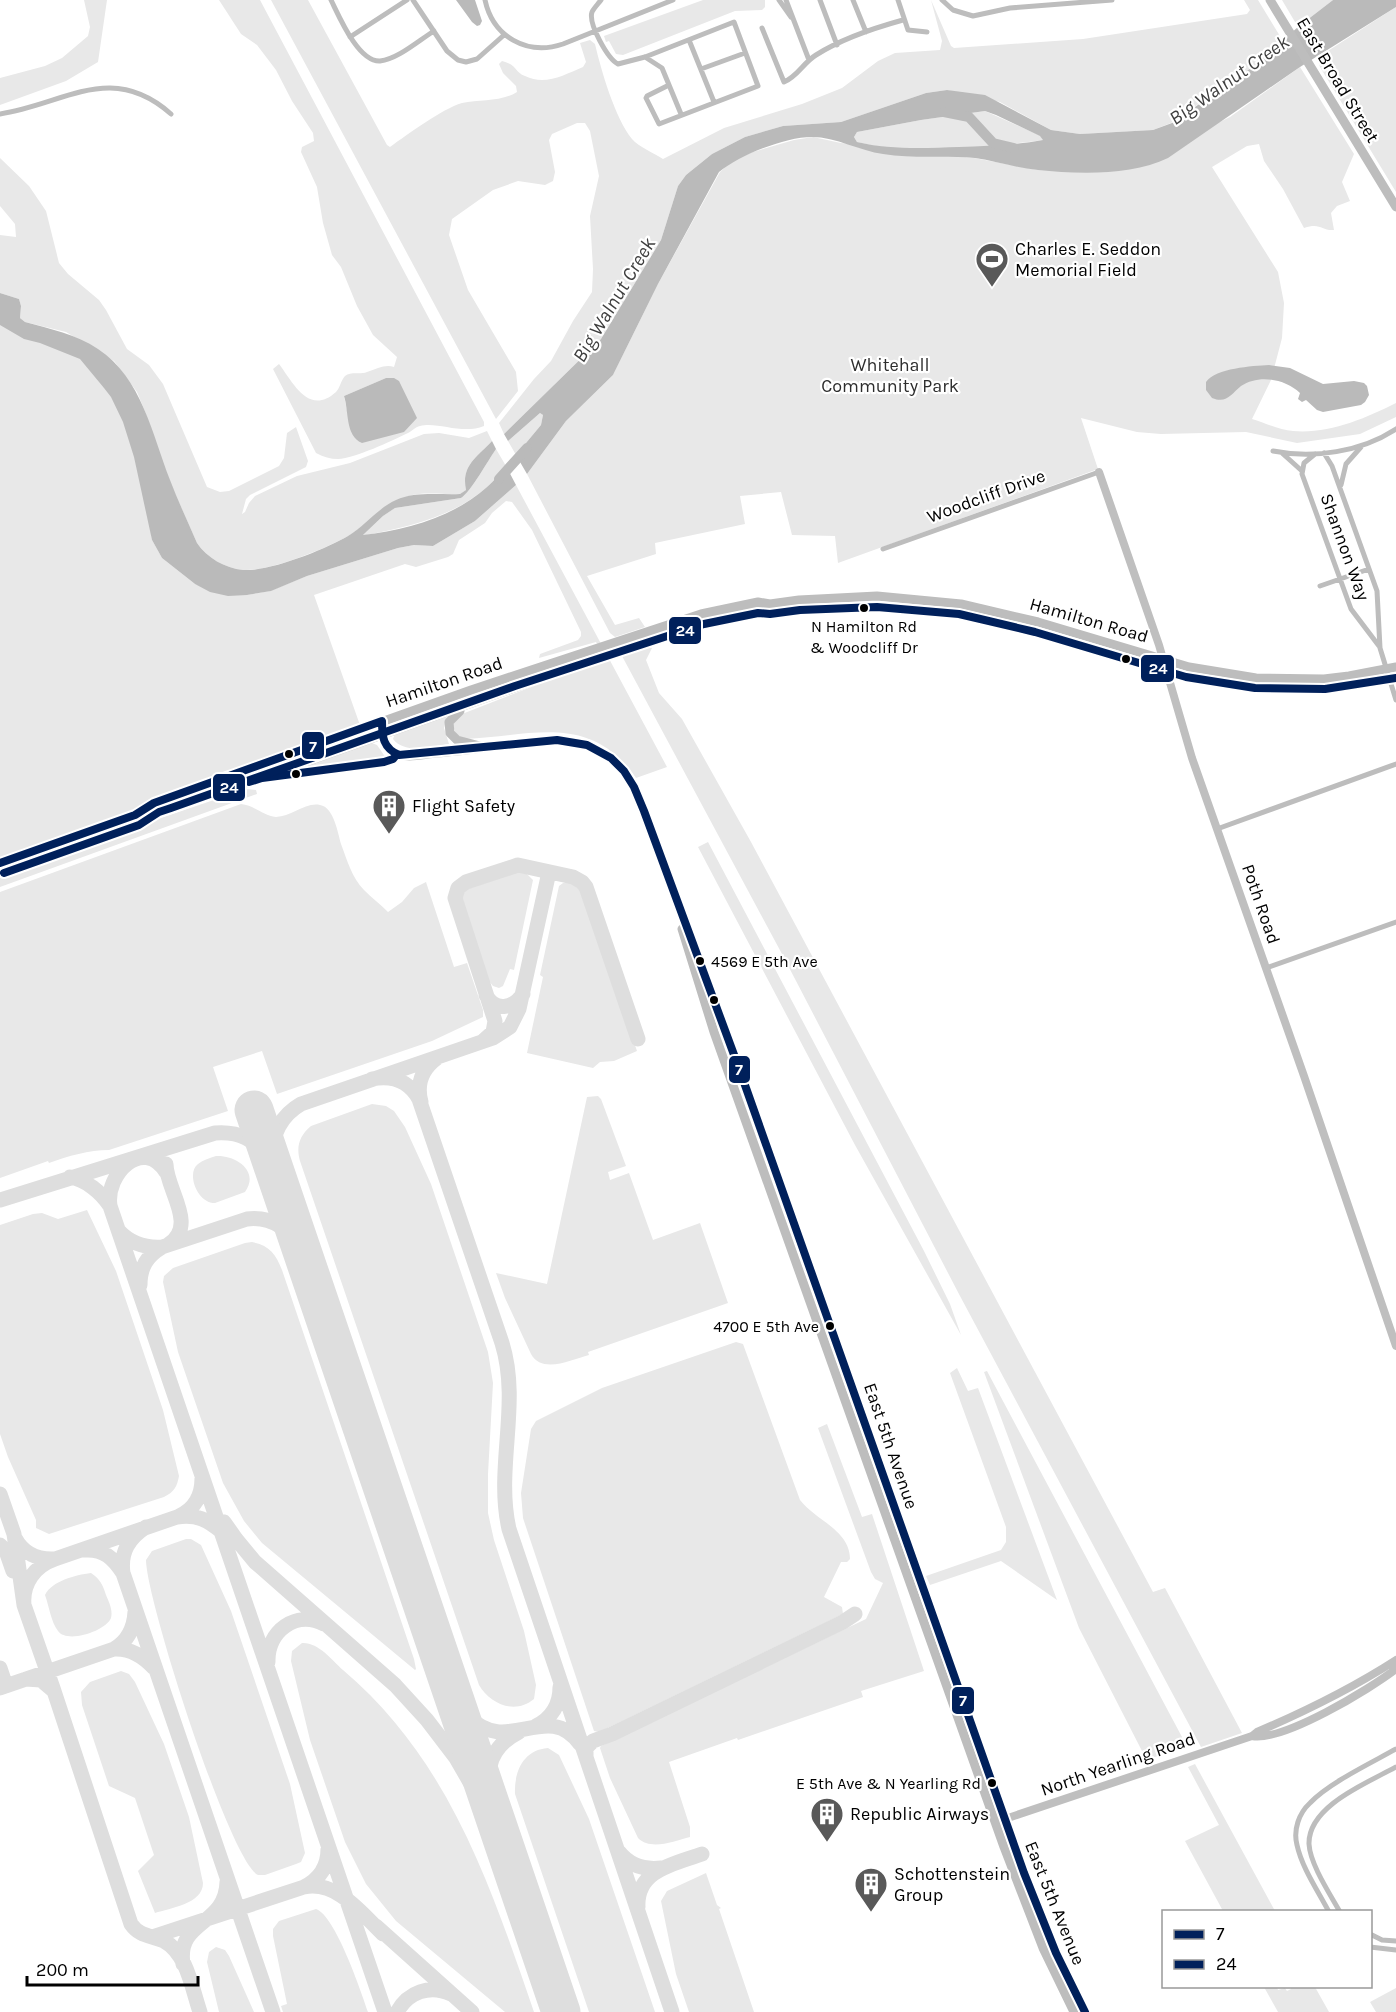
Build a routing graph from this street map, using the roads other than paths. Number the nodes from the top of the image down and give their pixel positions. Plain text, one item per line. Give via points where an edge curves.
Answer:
1 (331, 0) edge
2 (407, 0) edge
3 (413, 0) edge
4 (485, 0) edge
5 (601, 0) edge
6 (673, 0) edge
7 (780, 0) edge
8 (786, 0) edge
9 (820, 0) edge
10 (853, 0) edge
11 (898, 0) edge
12 (942, 0) edge
13 (1112, 0) edge
14 (1270, 0) edge
15 (903, 20) junction
16 (794, 21) junction
17 (762, 28) dead end
18 (596, 30) junction
19 (434, 31) junction
20 (866, 32) junction
21 (927, 32) dead end
22 (504, 35) junction
23 (350, 37) junction
24 (689, 40) junction
25 (837, 45) junction
26 (745, 53) junction
27 (645, 57) junction
28 (809, 60) junction
29 (701, 69) junction
30 (669, 85) junction
31 (714, 102) junction
32 (0, 114) edge
33 (171, 114) dead end
34 (681, 114) junction
35 (1396, 207) edge
36 (1396, 429) edge
37 (1362, 446) junction
38 (1273, 451) dead end
39 (1282, 453) junction
40 (1324, 453) junction
41 (1315, 454) junction
42 (1302, 471) junction
43 (1099, 472) joint
44 (1341, 490) junction
45 (884, 549) dead end
46 (1369, 569) junction
47 (1340, 579) junction
48 (1320, 586) dead end
49 (770, 604) junction
50 (1380, 648) junction
51 (1163, 660) junction
52 (1396, 667) edge
53 (1385, 670) junction
54 (1396, 700) edge
55 (475, 704) junction
56 (382, 721) junction
57 (382, 736) junction
58 (485, 747) junction
59 (397, 754) junction
60 (1396, 764) edge
61 (262, 778) junction
62 (135, 815) junction
63 (1217, 829) junction
64 (0, 863) edge
65 (673, 888) junction
66 (1396, 922) edge
67 (1266, 968) junction
68 (1394, 1332) edge
69 (1396, 1346) edge
70 (1396, 1659) edge
71 (1396, 1669) edge
72 (1252, 1736) junction
73 (1396, 1749) edge
74 (1396, 1767) edge
75 (1005, 1819) junction
76 (995, 1822) junction
77 (1328, 1910) edge
78 (1339, 1910) edge
79 (1372, 1935) edge
80 (1396, 1941) edge
81 (1372, 1947) edge
82 (1396, 1950) edge
83 (1074, 2012) edge
84 (1085, 2012) edge

1 - 23 street
2 - 23 street
3 - 19 street
4 - 22 street
5 - 18 street via 591,15
6 - 18 street
7 - 16 street
8 - 16 street
9 - 25 street
10 - 20 street
11 - 15 street
12 - 13 street via 953,10 973,16 1010,8
14 - 35 main road, East Broad Street
15 - 20 street
15 - 21 street via 908,30
16 - 28 street
17 - 28 street via 784,82 797,75
18 - 22 street via 545,48 520,44
18 - 27 street via 615,63 621,65
19 - 22 street via 450,55 466,62 483,55
19 - 23 street via 399,54 380,61 357,48
20 - 25 street
24 - 26 street via 734,22
24 - 27 street
24 - 29 street
25 - 28 street
26 - 29 street
26 - 31 street via 758,86
27 - 30 street via 662,68
29 - 31 street
30 - 34 street
30 - 34 street via 646,98 659,124
31 - 34 street
32 - 33 street via 103,88 131,90 155,100
36 - 37 street
37 - 40 street
37 - 44 street, Shannon Way via 1346,464
38 - 39 street
39 - 41 street
39 - 42 street
40 - 41 street
40 - 44 street, Shannon Way
41 - 42 street via 1304,463
42 - 47 street, Shannon Way
43 - 45 street, Woodcliff Drive
43 - 51 street, Poth Road
44 - 46 street, Shannon Way
46 - 47 street
46 - 50 street, Shannon Way via 1378,597
47 - 48 street
47 - 50 street, Shannon Way via 1351,609
49 - 51 main road, Hamilton Road via 877,596 961,604 1038,622
49 - 55 main road, Hamilton Road via 663,635
49 - 56 main road, Hamilton Road via 758,602 701,614
50 - 53 street, Shannon Way
51 - 53 main road, Hamilton Road via 1260,679 1324,679
51 - 63 street, Poth Road
52 - 53 main road, Hamilton Road
53 - 54 street, Shannon Way
55 - 57 main road, Hamilton Road
55 - 58 main road via 454,715 448,730 457,740
56 - 57 main road
56 - 62 main road, Hamilton Road via 154,803
57 - 59 main road via 388,748
57 - 61 main road, Hamilton Road
58 - 59 main road, East 5th Avenue
58 - 65 main road, East 5th Avenue via 568,740 610,758 634,787
59 - 61 main road via 384,762
60 - 63 street
61 - 62 main road, Hamilton Road via 157,813
62 - 64 main road, Hamilton Road
63 - 67 street, Poth Road
65 - 75 main road, East 5th Avenue
65 - 76 main road, East 5th Avenue via 707,1013
66 - 67 street
67 - 68 street, Poth Road
68 - 69 street, Poth Road
70 - 72 street, North Yearling Road via 1341,1694
71 - 72 street, North Yearling Road via 1316,1717 1259,1738
72 - 75 street, North Yearling Road
73 - 77 street via 1324,1791 1301,1814 1296,1844
74 - 78 street via 1329,1805 1311,1830 1313,1859
75 - 76 street, North Yearling Road
75 - 84 main road, East 5th Avenue via 1052,1945
76 - 83 main road, East 5th Avenue via 1042,1948
79 - 80 street
81 - 82 street

